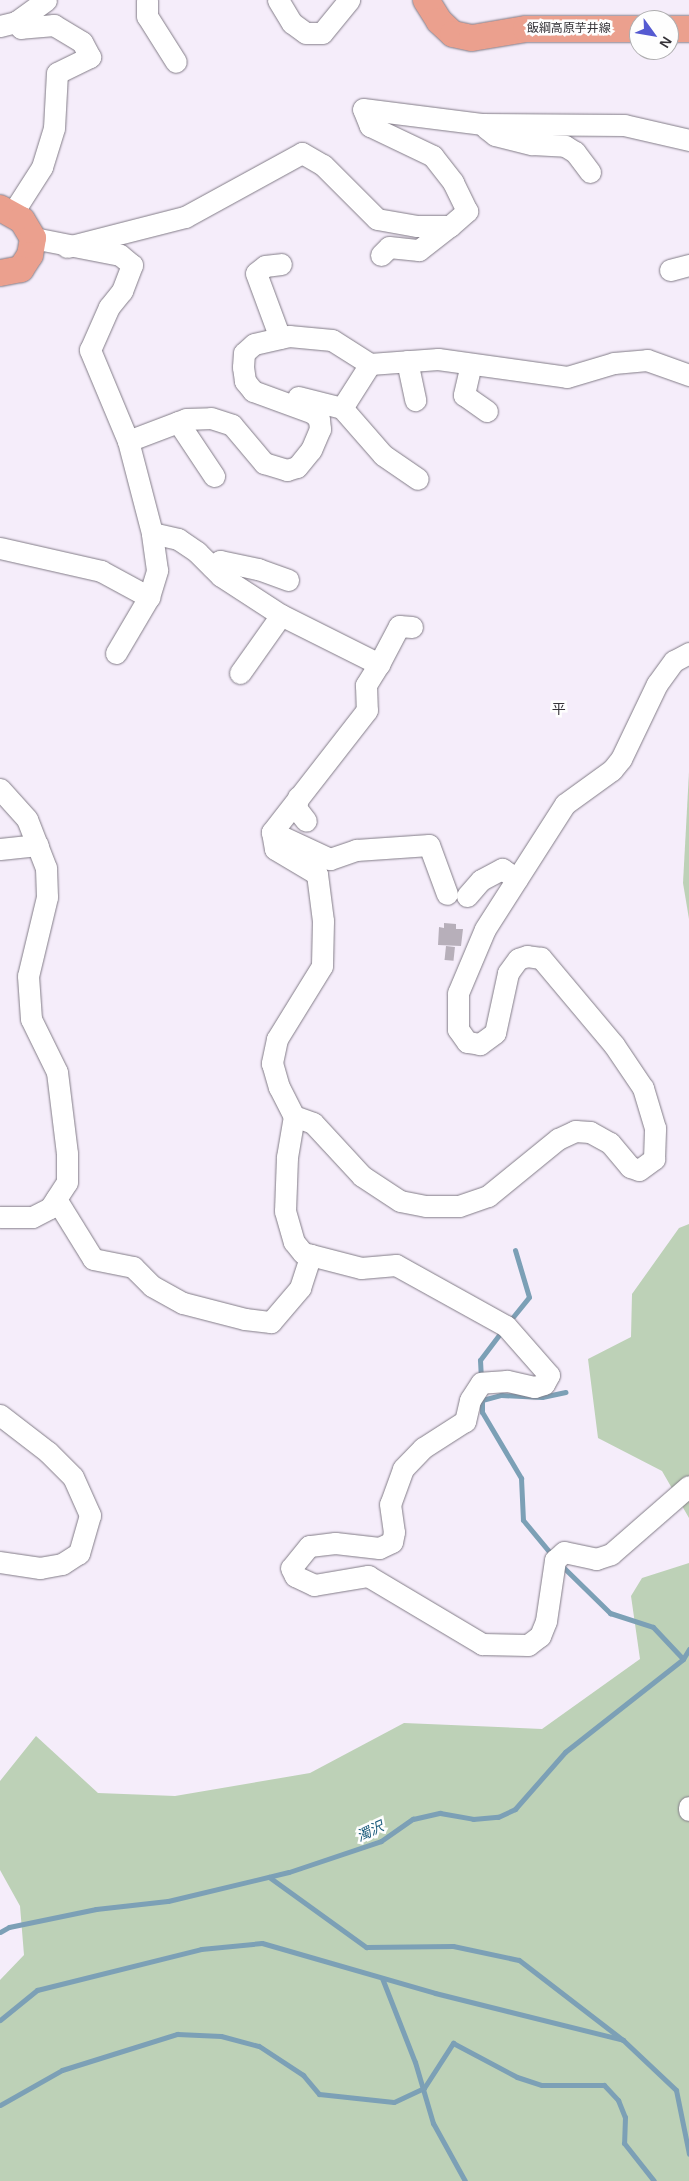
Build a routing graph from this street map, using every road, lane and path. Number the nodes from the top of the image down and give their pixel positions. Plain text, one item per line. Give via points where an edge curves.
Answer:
1 (46, 0) edge
2 (147, 0) edge
3 (278, 0) edge
4 (349, 0) edge
5 (426, 0) edge
6 (8, 24) edge
7 (629, 29) edge
8 (176, 62) dead end
9 (481, 124) junction
10 (689, 140) edge
11 (590, 172) dead end
12 (6, 211) edge
13 (450, 226) junction
14 (33, 238) junction
15 (67, 246) junction
16 (381, 255) dead end
17 (281, 264) dead end
18 (0, 273) edge
19 (280, 338) junction
20 (407, 361) junction
21 (370, 364) junction
22 (471, 364) junction
23 (689, 375) edge
24 (264, 397) junction
25 (415, 400) dead end
26 (342, 408) junction
27 (487, 411) dead end
28 (178, 422) junction
29 (128, 441) junction
30 (214, 476) dead end
31 (418, 479) dead end
32 (152, 534) junction
33 (0, 548) edge
34 (212, 567) junction
35 (288, 580) dead end
36 (149, 597) junction
37 (281, 615) junction
38 (412, 627) dead end
39 (116, 653) dead end
40 (689, 653) edge
41 (379, 664) junction
42 (240, 673) dead end
43 (0, 788) edge
44 (298, 797) junction
45 (306, 821) dead end
46 (272, 832) junction
47 (38, 845) junction
48 (0, 849) edge
49 (517, 879) junction
50 (294, 1116) junction
51 (56, 1199) junction
52 (0, 1217) edge
53 (311, 1255) junction
54 (0, 1415) edge
55 (689, 1486) edge
56 (0, 1562) edge

1 - 6 street
2 - 8 street via 147,16
3 - 4 street via 292,23 306,33 322,33
5 - 7 main road, 飯綱高原芋井線 via 438,21 453,34 472,38 526,29
6 - 12 street via 21,28 54,25 82,42 90,57 57,73 54,128 42,167
9 - 10 street via 624,125
9 - 11 street via 495,136 532,144 565,146 575,152
9 - 13 street via 363,109 370,126 433,156 453,182 467,211
12 - 14 main road via 22,220
13 - 15 street via 417,226 377,219 322,165 302,153 185,217
13 - 16 street via 419,250 389,247
14 - 15 street
14 - 18 main road via 30,256 20,269
15 - 29 street via 120,255 132,265 122,291 109,307 90,350
17 - 19 street via 265,266 256,273
19 - 21 street via 332,340
19 - 24 street via 254,344 244,353 245,381
20 - 21 street
20 - 22 street via 438,359
20 - 25 street
21 - 26 street
22 - 23 street via 566,377 614,363 648,360
22 - 27 street via 464,395
24 - 26 street via 274,391
24 - 28 street via 314,413 319,419 320,429 311,450 297,467 276,468 264,462 225,420 210,418
26 - 31 street via 383,455
28 - 29 street
28 - 30 street
29 - 32 street
32 - 34 street via 178,539
32 - 36 street via 157,570
33 - 36 street via 102,571
34 - 35 street via 220,561 258,568
34 - 37 street
36 - 39 street
37 - 41 street
37 - 42 street
38 - 41 street via 399,626
40 - 49 street via 674,661 657,684 621,759 612,770 565,804
41 - 44 street via 366,685 367,710
43 - 47 street via 27,819
44 - 45 street via 296,808
44 - 46 street
46 - 49 street via 330,859 356,850 428,845 457,895 502,869
46 - 50 street via 275,849 316,874 323,921 322,966 277,1039 272,1062 279,1087
47 - 48 street
47 - 51 street via 46,868 47,897 28,976 31,1019 57,1072 65,1122 67,1182
49 - 50 street via 485,929 458,993 458,1030 467,1042 480,1044 488,1040 495,1033 508,973 518,959 528,956 541,958 614,1046 643,1088 657,1139 654,1159 647,1167 639,1170 630,1167 610,1143 590,1132 575,1131 558,1139 488,1196 459,1206 426,1206 400,1201 362,1176 314,1123
50 - 53 street via 286,1157 285,1212 294,1242 303,1253
51 - 52 street via 50,1208 32,1217
51 - 53 street via 93,1259 133,1267 152,1286 183,1303 245,1319 271,1322 300,1288
53 - 55 street via 361,1268 396,1265 506,1326 549,1375 544,1384 534,1387 507,1381 482,1383 470,1400 465,1421 423,1448 403,1469 390,1504 394,1532 392,1542 379,1548 335,1543 310,1546 291,1568 295,1576 314,1584 368,1576 482,1644 528,1645 540,1636 546,1621 555,1560 564,1552 596,1559 611,1554
54 - 56 street via 48,1452 73,1477 90,1515 79,1553 62,1564 40,1568

